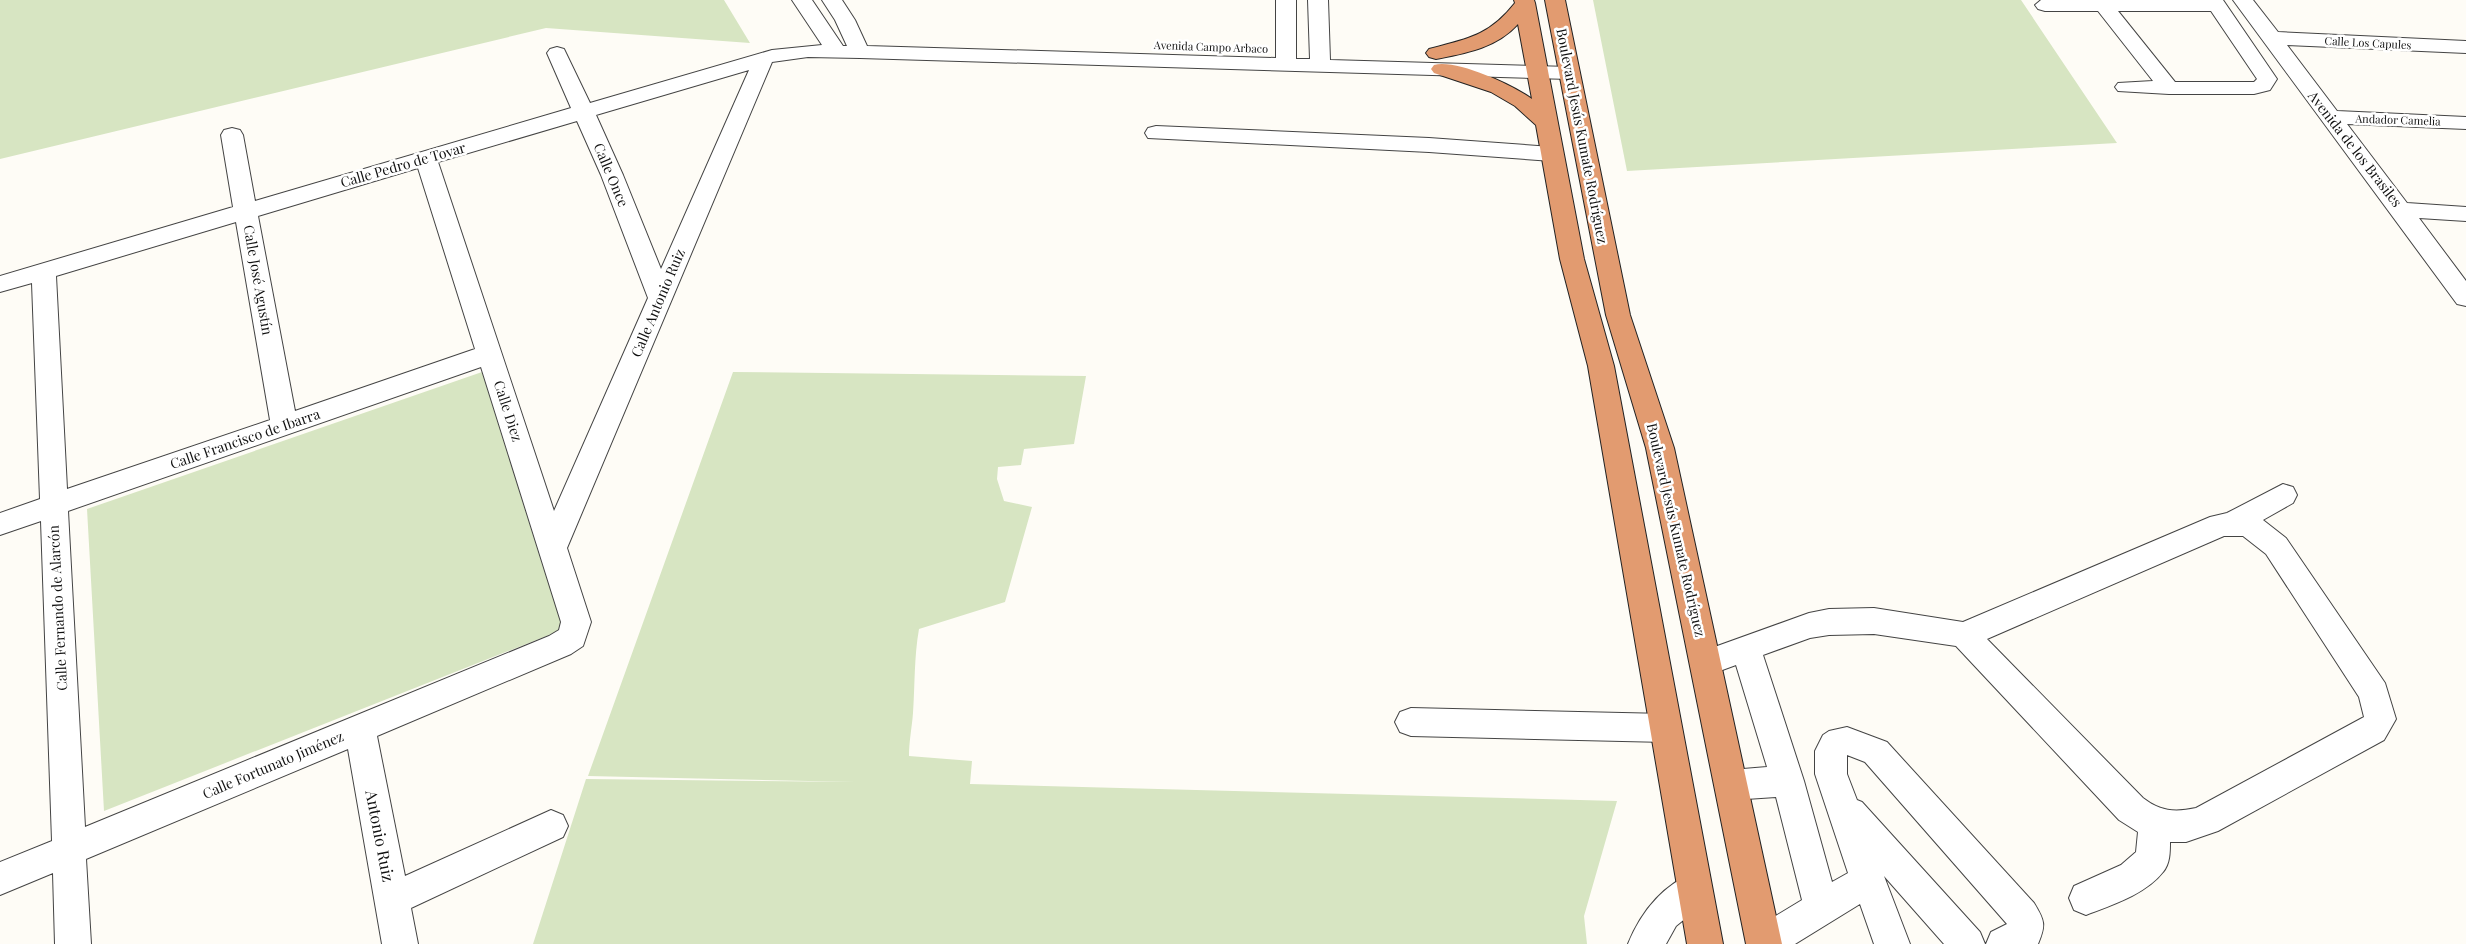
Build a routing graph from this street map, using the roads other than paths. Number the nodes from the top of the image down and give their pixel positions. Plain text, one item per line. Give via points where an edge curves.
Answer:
1 (802, 0) edge
2 (832, 0) edge
3 (1286, 0) edge
4 (1318, 0) edge
5 (1555, 0) edge
6 (2243, 0) edge
7 (1525, 2) edge
8 (2215, 2) edge
9 (2046, 5) dead end
10 (2104, 6) junction
11 (2270, 38) junction
12 (857, 45) junction
13 (834, 47) junction
14 (2466, 47) edge
15 (808, 51) joint
16 (557, 53) dead end
17 (1286, 57) junction
18 (764, 58) junction
19 (1320, 58) junction
20 (1438, 61) junction
21 (1536, 63) junction
22 (1569, 64) junction
23 (2125, 87) dead end
24 (2169, 88) junction
25 (583, 112) junction
26 (2330, 117) junction
27 (1547, 123) junction
28 (2466, 123) edge
29 (1156, 133) dead end
30 (232, 135) dead end
31 (1552, 154) junction
32 (426, 158) junction
33 (2402, 210) junction
34 (246, 211) junction
35 (2466, 214) edge
36 (44, 271) junction
37 (0, 284) edge
38 (660, 298) junction
39 (2466, 298) edge
40 (489, 354) junction
41 (284, 426) junction
42 (1615, 445) junction
43 (1660, 448) junction
44 (2283, 494) dead end
45 (54, 506) junction
46 (2232, 523) junction
47 (0, 524) edge
48 (552, 549) junction
49 (1964, 635) junction
50 (1746, 649) junction
51 (546, 651) joint
52 (1706, 664) junction
53 (1411, 722) dead end
54 (1666, 728) junction
55 (360, 729) junction
56 (1788, 781) junction
57 (1731, 785) junction
58 (1841, 802) junction
59 (2155, 825) junction
60 (551, 826) dead end
61 (69, 850) junction
62 (0, 878) edge
63 (1868, 880) junction
64 (1695, 889) junction
65 (2086, 898) dead end
66 (392, 899) junction
67 (1822, 909) junction
68 (73, 944) edge
69 (400, 944) edge
70 (1646, 944) edge
71 (1705, 944) edge
72 (1764, 944) edge
73 (1892, 944) edge
74 (1967, 944) edge
75 (2004, 944) edge

1 - 13 street
2 - 12 street
3 - 17 street
4 - 19 street
5 - 22 highway, Boulevard Jesús Kumate Rodríguez
6 - 11 street, Avenida de los Brasiles
7 - 20 highway via 1510,24 1488,39
7 - 21 highway
8 - 10 street
8 - 24 street via 2267,79 2264,86
9 - 10 street
10 - 24 street
11 - 14 street, Calle Los Capules
11 - 26 street, Avenida de los Brasiles
12 - 13 street, Avenida Campo Arbaco
12 - 17 street, Avenida Campo Arbaco
13 - 15 street, Avenida Campo Arbaco
15 - 18 street, Calle Pedro de Tovar
16 - 25 street, Calle Once
17 - 19 street, Avenida Campo Arbaco
18 - 25 street, Calle Pedro de Tovar
18 - 38 street, Calle Antonio Ruiz
19 - 20 street, Avenida Campo Arbaco
20 - 21 street, Avenida Campo Arbaco
20 - 27 highway via 1509,92 1527,103
21 - 22 street, Avenida Campo Arbaco
21 - 27 highway
22 - 43 highway, Boulevard Jesús Kumate Rodríguez via 1618,315
23 - 24 street
25 - 32 street, Calle Pedro de Tovar
25 - 38 street, Calle Once via 612,175
26 - 28 street, Andador Camelia
26 - 33 street, Avenida de los Brasiles
27 - 31 highway
29 - 31 street
30 - 34 street, Calle José Agustín
31 - 42 highway via 1572,259 1601,366
32 - 34 street, Calle Pedro de Tovar
32 - 40 street, Calle Diez
33 - 35 street
33 - 39 street, Avenida de los Brasiles
34 - 36 street, Calle Pedro de Tovar
34 - 41 street, Calle José Agustín
36 - 37 street, Calle Pedro de Tovar
36 - 45 street, Calle Fernando de Alarcón
38 - 48 street, Calle Antonio Ruiz
40 - 41 street, Calle Francisco de Ibarra
40 - 48 street, Calle Diez
41 - 45 street, Calle Francisco de Ibarra
42 - 43 highway
42 - 54 highway
43 - 52 highway, Boulevard Jesús Kumate Rodríguez
44 - 46 street
45 - 47 street, Calle Francisco de Ibarra
45 - 61 street, Calle Fernando de Alarcón
46 - 49 street
46 - 59 street via 2254,527 2276,546 2374,693 2380,718 2373,730 2206,820 2178,828
48 - 51 street, Calle Diez via 576,622 572,637
49 - 50 street via 1851,620 1809,626
49 - 59 street via 2131,809
50 - 52 street
50 - 56 street
51 - 55 street, Calle Fortunato Jiménez
52 - 57 highway, Boulevard Jesús Kumate Rodríguez
53 - 54 street
54 - 64 highway
55 - 61 street, Calle Fortunato Jiménez
55 - 66 street, Antonio Ruiz
56 - 57 street
56 - 67 street
57 - 72 highway, Boulevard Jesús Kumate Rodríguez
58 - 63 street
58 - 74 street
58 - 75 street via 1831,774 1829,750 1844,741 1861,744 1876,752 2026,920 2024,935
59 - 65 street via 2152,860 2133,877
60 - 66 street
61 - 62 street, Calle Fortunato Jiménez
61 - 68 street, Calle Fernando de Alarcón
63 - 67 street
63 - 73 street
64 - 70 street via 1664,914
64 - 71 highway
66 - 69 street, Antonio Ruiz
67 - 72 street

